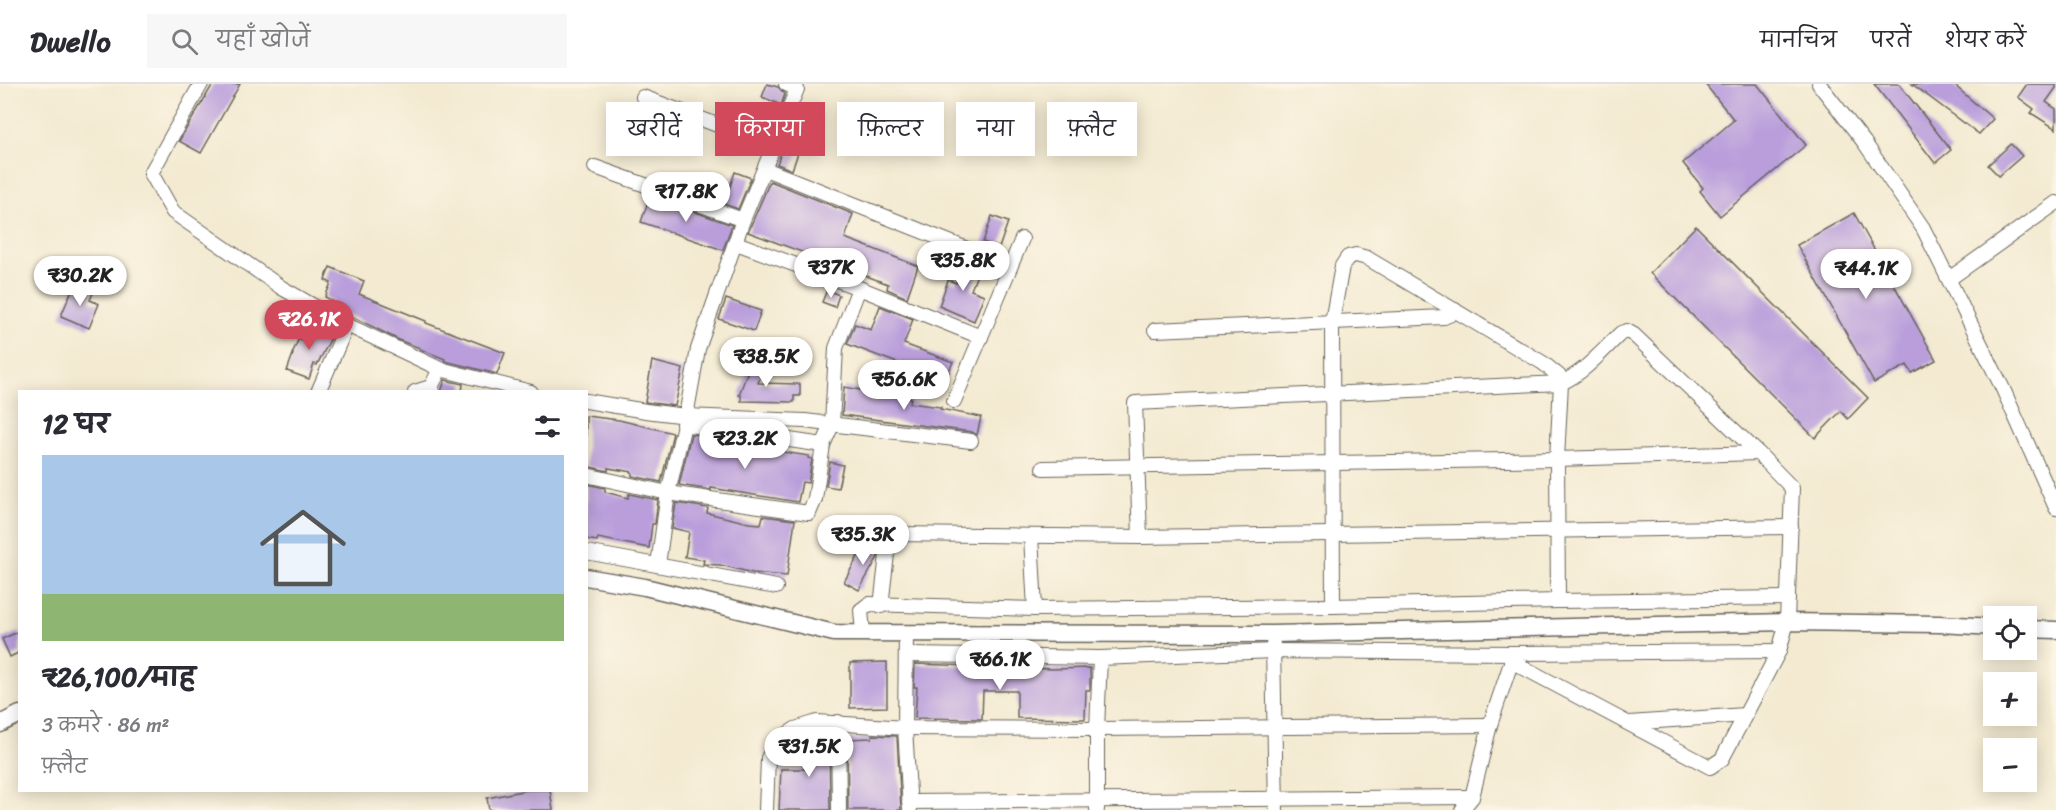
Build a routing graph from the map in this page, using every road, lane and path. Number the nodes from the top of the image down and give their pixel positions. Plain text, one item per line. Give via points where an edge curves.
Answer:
1 (201, 84) edge
2 (786, 84) edge
3 (1819, 84) edge
4 (643, 97) dead end
5 (792, 102) edge
6 (715, 124) edge
7 (770, 156) edge
8 (595, 167) dead end
9 (765, 169) junction
10 (2056, 203) edge
11 (743, 220) junction
12 (1022, 239) dead end
13 (736, 243) junction
14 (1010, 266) junction
15 (1949, 279) junction
16 (859, 288) junction
17 (1455, 310) junction
18 (1332, 322) junction
19 (347, 325) junction
20 (1155, 330) dead end
21 (981, 337) junction
22 (440, 369) junction
23 (1561, 383) junction
24 (432, 389) edge
25 (319, 390) edge
26 (523, 390) edge
27 (1332, 393) junction
28 (588, 401) edge
29 (954, 401) dead end
30 (684, 420) junction
31 (831, 425) junction
32 (971, 441) dead end
33 (823, 445) junction
34 (1758, 453) junction
35 (1557, 459) junction
36 (1332, 463) junction
37 (1137, 466) junction
38 (1042, 468) dead end
39 (588, 474) edge
40 (668, 493) junction
41 (2056, 508) edge
42 (1791, 527) junction
43 (1557, 531) junction
44 (1332, 533) junction
45 (1030, 536) junction
46 (1140, 537) junction
47 (588, 552) edge
48 (658, 565) junction
49 (588, 577) edge
50 (776, 587) dead end
51 (1788, 598) junction
52 (1558, 601) junction
53 (881, 606) junction
54 (1333, 606) junction
55 (1035, 609) junction
56 (1788, 622) junction
57 (1983, 626) edge
58 (2037, 629) edge
59 (2056, 630) edge
60 (863, 633) junction
61 (906, 634) junction
62 (1273, 634) junction
63 (1274, 651) junction
64 (1779, 651) junction
65 (906, 654) junction
66 (1513, 657) junction
67 (1100, 658) junction
68 (18, 715) edge
69 (1745, 715) junction
70 (838, 722) junction
71 (1629, 723) junction
72 (0, 724) edge
73 (1490, 725) junction
74 (1275, 727) junction
75 (905, 728) junction
76 (1097, 729) junction
77 (1472, 797) junction
78 (1276, 803) edge
79 (909, 806) edge
80 (1097, 806) edge
81 (766, 810) edge
82 (839, 810) edge
83 (1462, 810) edge

1 - 19 street via 151,173 173,212 282,288
2 - 5 street via 797,89
3 - 15 street via 1923,228
4 - 6 street
7 - 9 street
8 - 11 street
9 - 11 street
9 - 14 street
10 - 15 street
11 - 13 street
12 - 14 street
13 - 16 street
13 - 30 street via 698,349
14 - 21 street
15 - 41 street
16 - 21 street
16 - 31 street via 836,348
17 - 18 street via 1444,317
17 - 18 street via 1356,255 1348,257 1342,266
17 - 23 street via 1543,363 1559,376
18 - 20 street
18 - 27 street
19 - 22 street
19 - 25 street
21 - 29 street
22 - 24 street
22 - 26 street
23 - 27 street
23 - 34 street via 1627,332
23 - 35 street
27 - 36 street
27 - 37 street via 1135,404
28 - 30 street
30 - 31 street via 805,421
30 - 33 street
30 - 40 street
31 - 32 street
31 - 33 street
33 - 40 street via 815,499 809,513
34 - 35 street
34 - 42 street via 1792,488
35 - 36 street
35 - 43 street
36 - 37 street
36 - 44 street
37 - 38 street
37 - 46 street
39 - 40 street
40 - 48 street
42 - 43 street
42 - 51 street
43 - 44 street
43 - 52 street
44 - 46 street
44 - 54 street
45 - 46 street
45 - 53 street via 893,534 889,537
45 - 55 street
47 - 48 street
48 - 50 street
49 - 60 street via 645,587 834,633
51 - 52 street
51 - 56 street
52 - 54 street
53 - 55 street
53 - 60 street via 869,604 861,610
54 - 55 street
56 - 57 street
56 - 62 street
56 - 64 street
58 - 59 street
60 - 61 street
61 - 62 street
61 - 65 street
62 - 63 street
63 - 66 street
63 - 67 street
63 - 74 street
64 - 66 street
64 - 69 street
65 - 67 street
65 - 75 street
66 - 71 street
66 - 73 street
67 - 76 street
68 - 72 street
69 - 71 street
69 - 71 street via 1722,759 1710,767
70 - 75 street
70 - 81 street via 807,724 779,740 768,758
70 - 82 street
73 - 74 street
73 - 77 street
74 - 76 street
74 - 78 street
75 - 76 street
75 - 79 street
76 - 80 street
77 - 78 street
77 - 83 street
78 - 80 street
79 - 80 street

